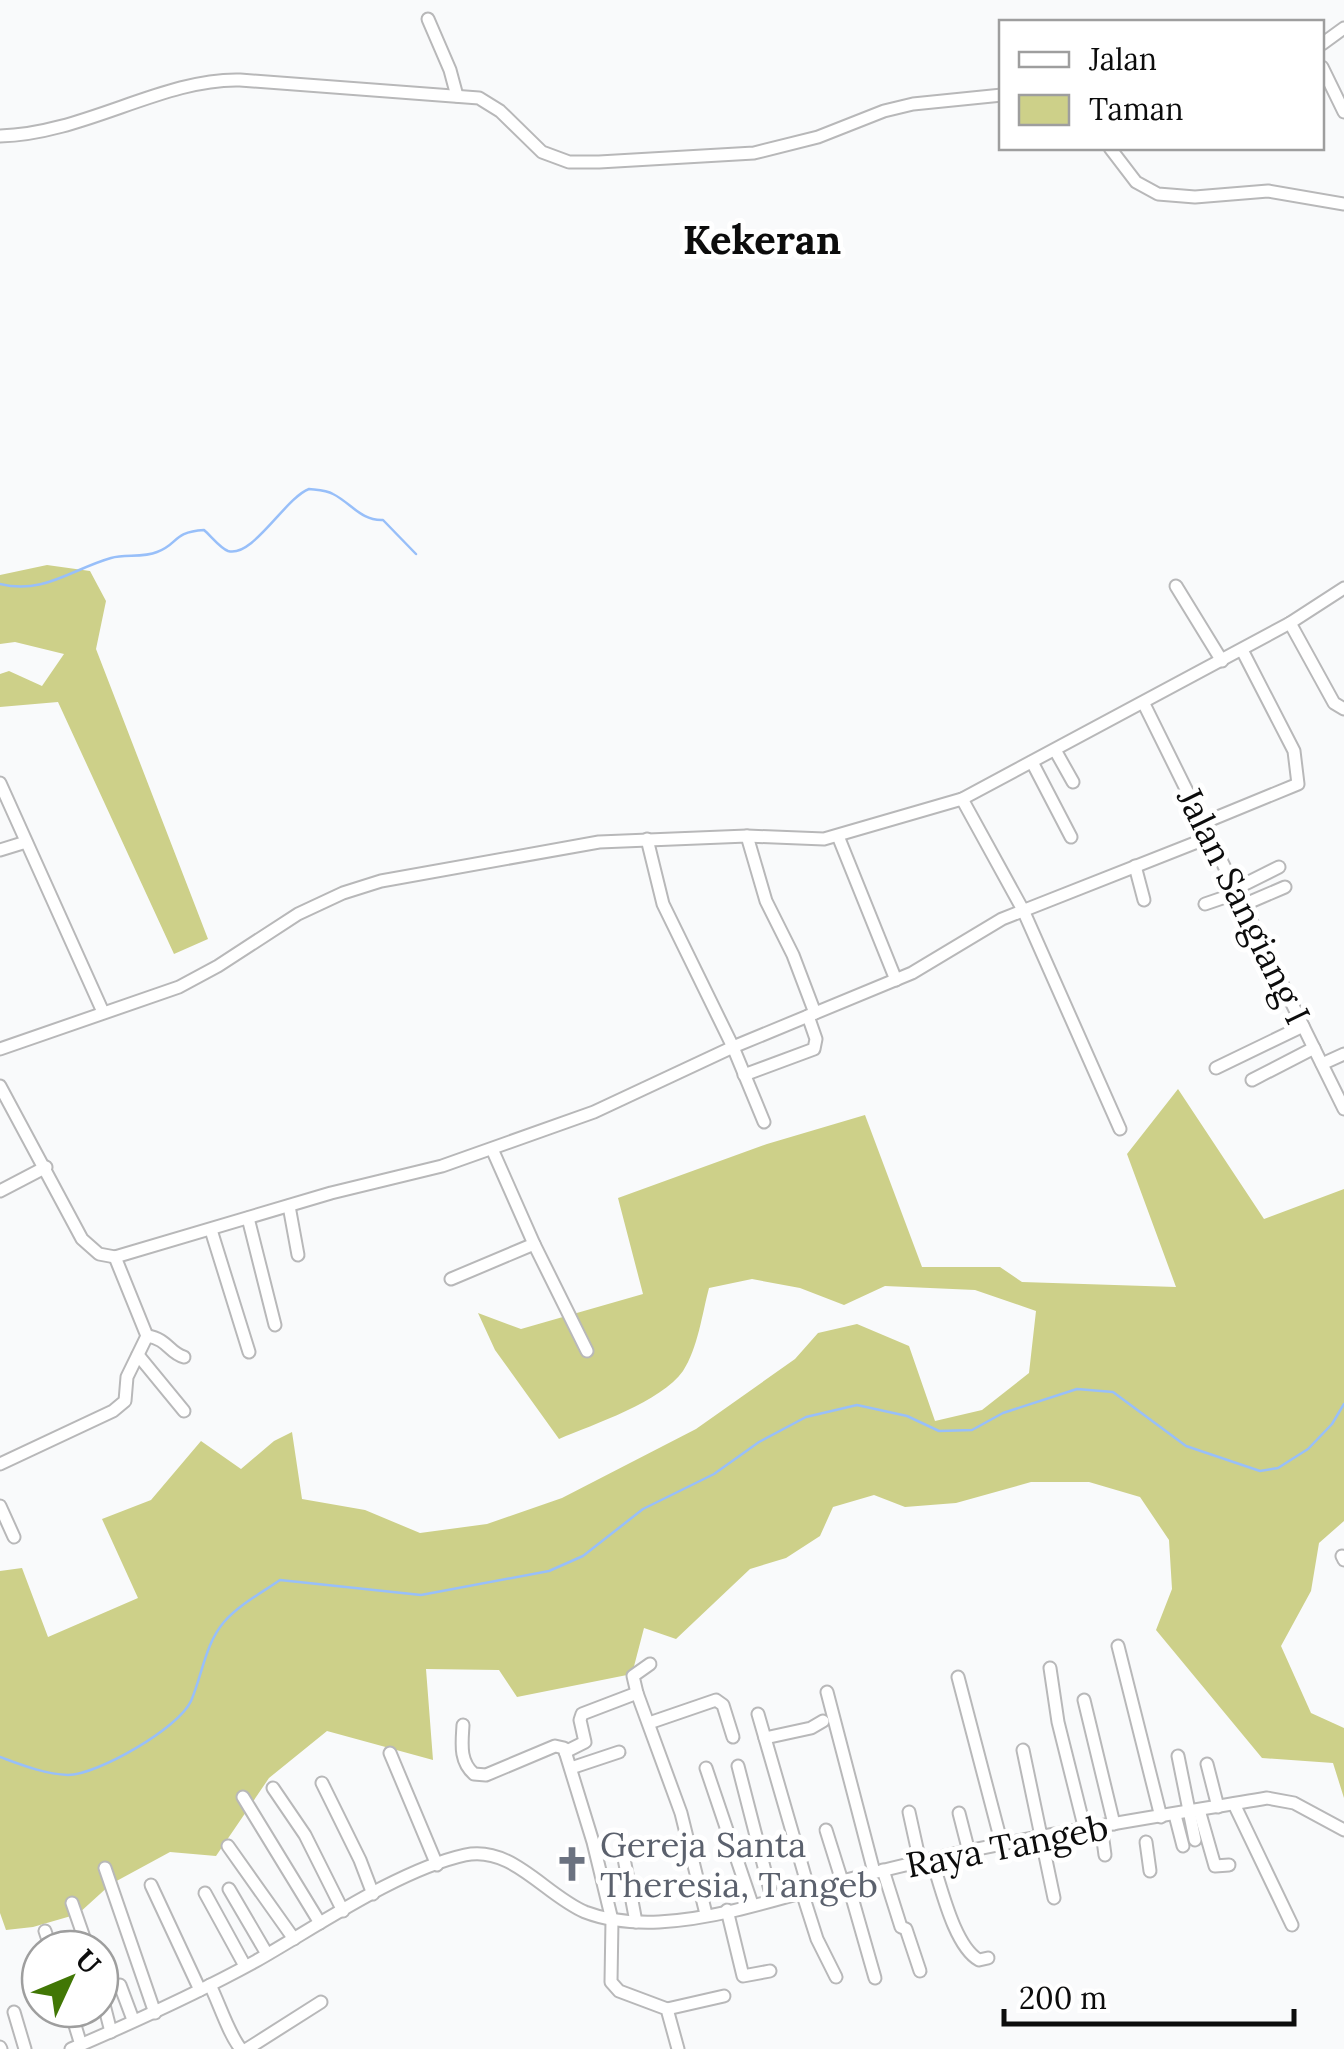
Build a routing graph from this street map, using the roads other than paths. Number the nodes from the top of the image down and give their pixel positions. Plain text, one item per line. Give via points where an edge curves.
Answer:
1 (428, 19) dead end
2 (1324, 72) edge
3 (999, 95) edge
4 (456, 96) junction
5 (1344, 112) edge
6 (0, 136) edge
7 (1112, 150) edge
8 (1344, 204) edge
9 (1176, 586) dead end
10 (1344, 588) edge
11 (1290, 624) junction
12 (1242, 650) junction
13 (1222, 661) junction
14 (1144, 704) junction
15 (1344, 709) edge
16 (1055, 750) junction
17 (1032, 762) junction
18 (1074, 782) dead end
19 (0, 783) edge
20 (962, 798) junction
21 (1204, 823) junction
22 (746, 836) junction
23 (838, 836) junction
24 (1071, 837) dead end
25 (1210, 837) junction
26 (647, 839) junction
27 (26, 842) junction
28 (0, 850) edge
29 (1136, 866) junction
30 (1279, 867) dead end
31 (1285, 887) dead end
32 (1238, 896) junction
33 (1144, 900) dead end
34 (1205, 904) dead end
35 (1023, 910) junction
36 (896, 980) junction
37 (103, 1012) junction
38 (812, 1015) junction
39 (1304, 1026) junction
40 (733, 1048) junction
41 (1314, 1048) junction
42 (0, 1049) edge
43 (1344, 1054) edge
44 (1322, 1064) junction
45 (1216, 1068) dead end
46 (744, 1075) junction
47 (1252, 1080) dead end
48 (0, 1086) edge
49 (1344, 1109) edge
50 (764, 1122) dead end
51 (1120, 1128) dead end
52 (492, 1149) junction
53 (46, 1167) junction
54 (0, 1190) edge
55 (289, 1206) junction
56 (248, 1218) junction
57 (210, 1230) junction
58 (534, 1244) junction
59 (298, 1256) dead end
60 (115, 1257) junction
61 (451, 1279) dead end
62 (275, 1325) dead end
63 (147, 1336) junction
64 (587, 1351) dead end
65 (249, 1352) dead end
66 (138, 1355) junction
67 (184, 1357) dead end
68 (184, 1411) dead end
69 (0, 1464) edge
70 (0, 1506) edge
71 (14, 1536) dead end
72 (1118, 1646) dead end
73 (650, 1664) dead end
74 (1050, 1668) dead end
75 (958, 1677) dead end
76 (827, 1692) dead end
77 (637, 1693) junction
78 (1084, 1700) dead end
79 (758, 1714) dead end
80 (823, 1721) dead end
81 (648, 1723) junction
82 (463, 1725) dead end
83 (733, 1736) dead end
84 (765, 1738) junction
85 (1023, 1750) dead end
86 (566, 1752) junction
87 (619, 1752) dead end
88 (390, 1753) dead end
89 (1178, 1756) dead end
90 (1207, 1764) dead end
91 (738, 1766) dead end
92 (571, 1768) junction
93 (706, 1768) dead end
94 (322, 1782) dead end
95 (274, 1788) dead end
96 (243, 1797) dead end
97 (1234, 1804) junction
98 (1218, 1807) junction
99 (1194, 1811) junction
100 (909, 1812) dead end
101 (959, 1813) dead end
102 (1175, 1815) junction
103 (1160, 1817) junction
104 (1114, 1824) junction
105 (826, 1830) dead end
106 (1086, 1830) junction
107 (1344, 1830) edge
108 (1102, 1834) dead end
109 (1041, 1838) junction
110 (1146, 1842) dead end
111 (1002, 1845) junction
112 (228, 1846) dead end
113 (624, 1852) dead end
114 (969, 1852) junction
115 (1105, 1854) dead end
116 (926, 1861) junction
117 (437, 1865) junction
118 (1230, 1865) dead end
119 (106, 1868) dead end
120 (879, 1871) junction
121 (1150, 1872) dead end
122 (844, 1880) junction
123 (150, 1886) dead end
124 (229, 1889) dead end
125 (805, 1891) junction
126 (205, 1892) dead end
127 (372, 1894) junction
128 (772, 1898) junction
129 (1054, 1898) dead end
130 (72, 1904) dead end
131 (752, 1904) junction
132 (343, 1910) junction
133 (727, 1910) junction
134 (706, 1914) junction
135 (612, 1920) junction
136 (636, 1922) junction
137 (320, 1923) junction
138 (1292, 1925) dead end
139 (81, 1929) edge
140 (294, 1938) junction
141 (266, 1954) junction
142 (988, 1958) dead end
143 (245, 1966) junction
144 (770, 1970) dead end
145 (920, 1972) dead end
146 (836, 1977) dead end
147 (875, 1978) dead end
148 (120, 1985) dead end
149 (205, 1987) junction
150 (724, 1996) dead end
151 (321, 2002) dead end
152 (667, 2009) junction
153 (14, 2012) dead end
154 (154, 2013) junction
155 (132, 2016) dead end
156 (109, 2029) edge
157 (110, 2032) junction
158 (76, 2047) edge
159 (24, 2049) edge
160 (244, 2049) edge
161 (678, 2049) edge

1 - 4 street
2 - 5 street
3 - 4 street via 913,104 754,153 598,162 568,162 542,152 493,105
4 - 6 street via 212,81 80,123
7 - 8 street via 1136,182 1158,194 1268,192
9 - 13 street
10 - 11 street
11 - 12 street
11 - 15 street via 1334,703
12 - 13 street
12 - 21 street via 1294,751 1298,784
13 - 14 street
14 - 16 street
14 - 21 street, Jalan Sangiang I
16 - 17 street
16 - 18 street
17 - 20 street
17 - 24 street
19 - 27 street
20 - 23 street
20 - 35 street
21 - 25 street, Jalan Sangiang I
22 - 23 street
22 - 26 street
22 - 38 street
23 - 36 street
25 - 29 street
25 - 32 street, Jalan Sangiang I
26 - 37 street via 552,849 365,885 298,914 179,986
26 - 40 street via 663,904
27 - 28 street
27 - 37 street
29 - 33 street
29 - 35 street
30 - 32 street
31 - 32 street
32 - 34 street
32 - 39 street, Jalan Sangiang I
35 - 36 street
35 - 51 street
36 - 38 street
37 - 42 street
38 - 40 street
38 - 46 street via 814,1049
39 - 41 street, Jalan Sangiang I
39 - 45 street
40 - 46 street
40 - 52 street via 594,1112
41 - 44 street, Jalan Sangiang I
41 - 47 street
43 - 44 street
44 - 49 street, Jalan Sangiang I
46 - 50 street
48 - 53 street
52 - 55 street
52 - 58 street
53 - 54 street
53 - 60 street via 82,1239 99,1254
55 - 56 street
55 - 59 street
56 - 57 street
56 - 62 street
57 - 60 street
57 - 65 street
58 - 61 street
58 - 64 street
60 - 63 street
63 - 66 street
63 - 67 street
66 - 68 street
66 - 69 street via 120,1406
70 - 71 street
72 - 103 street
73 - 77 street via 633,1676
74 - 106 street
75 - 111 street
76 - 120 street
77 - 81 street
77 - 86 street via 582,1714 585,1742
78 - 104 street
79 - 84 street
80 - 84 street
81 - 83 street via 716,1700
81 - 134 street
82 - 86 street via 465,1764 474,1774 555,1746
84 - 125 street
85 - 109 street
86 - 92 street
87 - 92 street
88 - 117 street
89 - 99 street
90 - 98 street
91 - 128 street
92 - 135 street
93 - 131 street
94 - 127 street
95 - 132 street
96 - 137 street
97 - 98 street, Raya Tangeb
97 - 107 street, Raya Tangeb via 1267,1798 1294,1803
97 - 138 street
98 - 99 street, Raya Tangeb
99 - 102 street, Raya Tangeb
99 - 102 street via 1189,1843
99 - 118 street via 1214,1866
100 - 116 street
101 - 114 street
102 - 103 street, Raya Tangeb
103 - 104 street, Raya Tangeb
104 - 106 street, Raya Tangeb
105 - 122 street
106 - 109 street, Raya Tangeb
108 - 115 street
109 - 111 street, Raya Tangeb
109 - 129 street
110 - 121 street
111 - 114 street, Raya Tangeb
112 - 140 street
113 - 136 street
114 - 116 street, Raya Tangeb
116 - 120 street, Raya Tangeb
116 - 142 street via 970,1954
117 - 127 street, Raya Tangeb
117 - 135 street, Raya Tangeb via 488,1854 570,1904
119 - 154 street
120 - 122 street, Raya Tangeb
120 - 145 street
122 - 125 street, Raya Tangeb
122 - 147 street
123 - 149 street
124 - 141 street
125 - 128 street, Raya Tangeb
125 - 146 street
126 - 143 street
127 - 132 street, Raya Tangeb
128 - 131 street, Raya Tangeb
130 - 139 street
131 - 133 street, Raya Tangeb
132 - 137 street, Raya Tangeb
133 - 134 street, Raya Tangeb
133 - 144 street via 743,1976
134 - 136 street, Raya Tangeb
135 - 136 street, Raya Tangeb
135 - 152 street via 612,1986
137 - 140 street, Raya Tangeb
140 - 141 street, Raya Tangeb
141 - 143 street, Raya Tangeb
143 - 149 street, Raya Tangeb
148 - 155 street
149 - 154 street, Raya Tangeb
149 - 160 street
150 - 152 street
151 - 160 street
152 - 161 street
153 - 159 street
154 - 157 street, Raya Tangeb
156 - 157 street
157 - 158 street, Raya Tangeb

